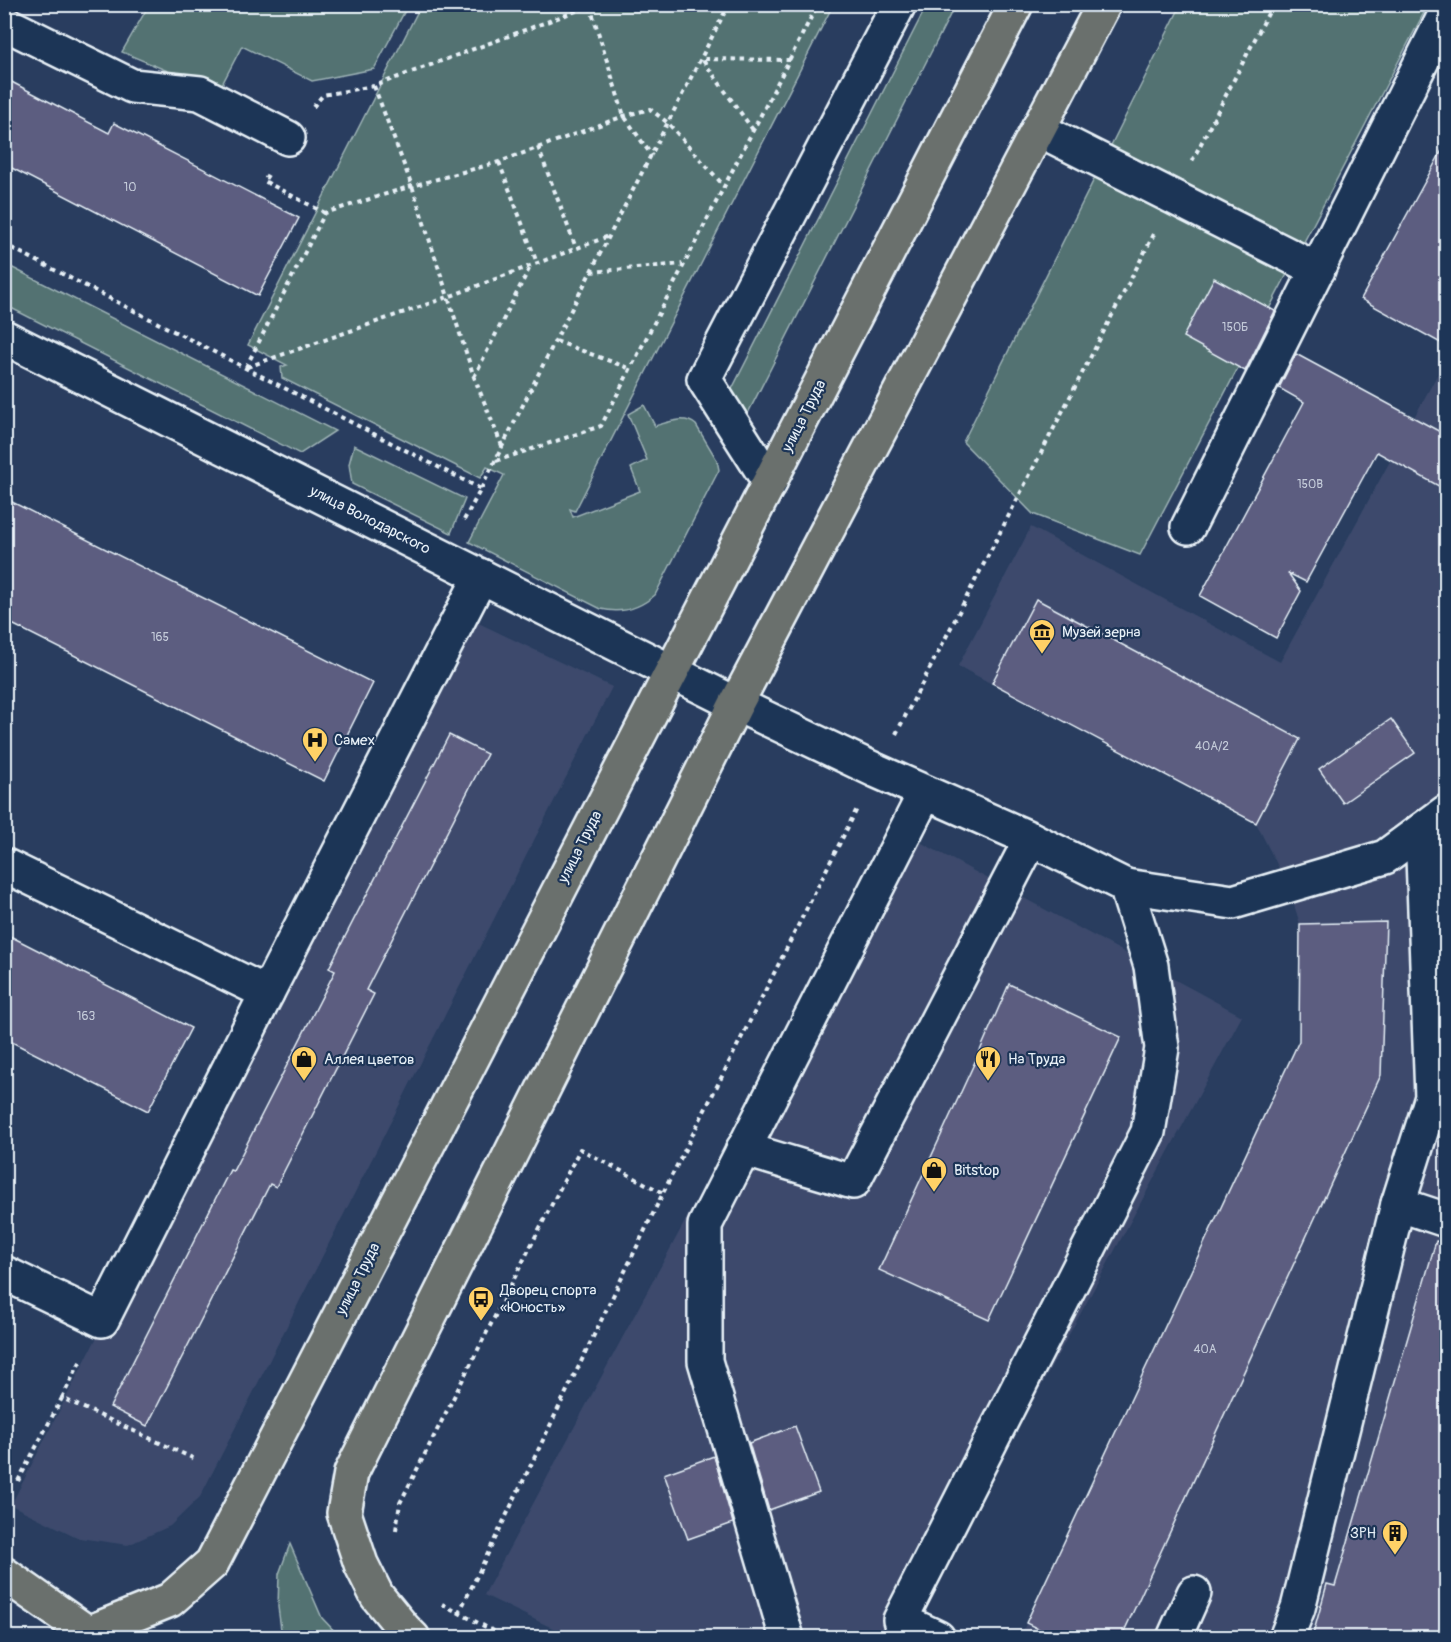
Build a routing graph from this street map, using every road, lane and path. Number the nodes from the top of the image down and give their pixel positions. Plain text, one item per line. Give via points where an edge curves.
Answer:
1 (729, 4) edge
2 (818, 4) edge
3 (899, 4) edge
4 (1016, 4) edge
5 (1104, 4) edge
6 (1273, 4) edge
7 (592, 5) edge
8 (1446, 14) edge
9 (4, 23) edge
10 (702, 59) junction
11 (791, 60) junction
12 (374, 86) junction
13 (323, 95) dead end
14 (624, 116) junction
15 (668, 123) junction
16 (1038, 129) junction
17 (753, 130) junction
18 (288, 138) dead end
19 (538, 147) junction
20 (652, 156) junction
21 (499, 162) junction
22 (412, 186) junction
23 (724, 186) junction
24 (1173, 197) junction
25 (610, 236) junction
26 (4, 244) edge
27 (576, 248) junction
28 (537, 263) junction
29 (683, 264) junction
30 (530, 266) junction
31 (1318, 270) junction
32 (591, 273) junction
33 (448, 297) junction
34 (4, 337) edge
35 (555, 341) junction
36 (246, 367) junction
37 (631, 369) junction
38 (474, 377) junction
39 (502, 447) junction
40 (495, 462) junction
41 (770, 483) junction
42 (482, 489) junction
43 (1188, 527) dead end
44 (449, 560) junction
45 (482, 576) junction
46 (671, 672) junction
47 (736, 704) junction
48 (877, 771) junction
49 (925, 793) junction
50 (1434, 821) edge
51 (1031, 839) junction
52 (4, 865) edge
53 (1126, 886) junction
54 (267, 993) junction
55 (743, 1149) junction
56 (663, 1193) junction
57 (1398, 1204) junction
58 (1446, 1220) edge
59 (4, 1273) edge
60 (197, 1460) dead end
61 (18, 1481) dead end
62 (396, 1534) dead end
63 (4, 1575) edge
64 (1194, 1593) dead end
65 (440, 1603) dead end
66 (459, 1613) junction
67 (93, 1635) edge
68 (413, 1638) edge
69 (507, 1638) edge
70 (787, 1638) edge
71 (938, 1638) edge
72 (1174, 1638) edge
73 (1286, 1638) edge

1 - 10 path
2 - 11 path
3 - 41 street via 704,379
4 - 41 main road, улица Труда
5 - 16 main road
6 - 24 path
7 - 12 path
7 - 14 path
8 - 31 street
9 - 18 street via 132,86 200,93
10 - 11 path
10 - 15 path
10 - 17 path
11 - 17 path
12 - 13 path
12 - 22 path
14 - 15 path via 650,109
14 - 19 path
14 - 20 path
15 - 20 path
15 - 23 path
16 - 24 street
16 - 47 main road
17 - 23 path
19 - 21 path
19 - 27 path
20 - 25 path
21 - 22 path
21 - 28 path
22 - 33 path
22 - 36 path via 326,213
23 - 29 path
24 - 31 street
24 - 48 path
25 - 27 path
25 - 32 path
26 - 36 path
27 - 28 path
28 - 30 path
29 - 32 path
29 - 37 path
30 - 33 path
30 - 38 path
31 - 43 street
32 - 35 path
33 - 36 path
33 - 38 path
34 - 44 street, улица Володарского
35 - 37 path
35 - 39 path
36 - 42 path
37 - 40 path via 601,426
38 - 39 path
39 - 40 path
40 - 42 path
41 - 46 main road, улица Труда
42 - 44 path via 464,519
44 - 45 street, улица Володарского
45 - 46 street, улица Володарского
45 - 54 street
46 - 47 street, улица Володарского
46 - 67 main road, улица Труда via 212,1563 170,1600
47 - 48 street, улица Володарского
47 - 68 main road via 351,1473 344,1513 361,1564 377,1596
48 - 49 street, улица Володарского
48 - 56 path
49 - 51 street, улица Володарского
49 - 55 street
50 - 53 street, улица Володарского via 1385,857 1233,902
50 - 57 street via 1432,1097
51 - 53 street, улица Володарского
51 - 55 street via 853,1182
52 - 54 street
53 - 71 street via 1150,966 1162,1048 1148,1132 900,1620
54 - 59 street via 102,1320
55 - 70 street via 705,1225 705,1361
56 - 62 path via 580,1149 400,1503
56 - 66 path
57 - 58 street
57 - 73 street via 1298,1608
60 - 61 path via 62,1398
63 - 67 main road
64 - 72 street
65 - 66 path
66 - 69 path

